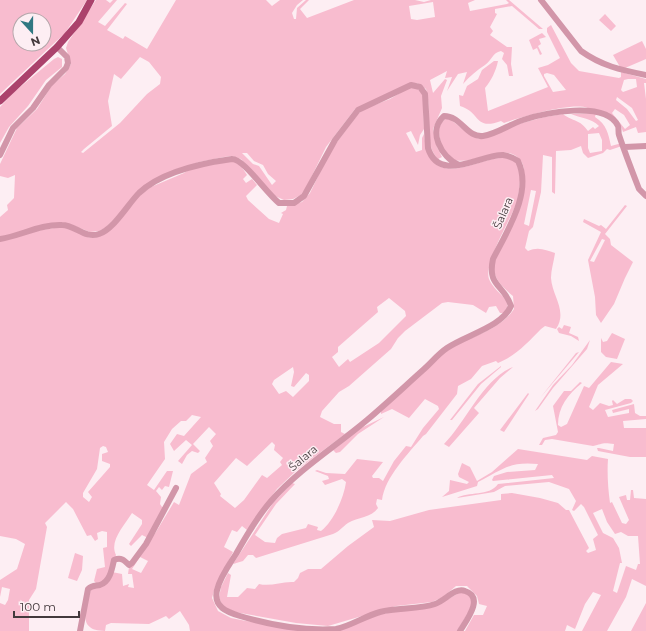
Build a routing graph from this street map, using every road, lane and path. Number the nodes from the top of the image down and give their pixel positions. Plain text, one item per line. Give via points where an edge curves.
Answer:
1 (91, 0) edge
2 (541, 0) edge
3 (57, 48) junction
4 (646, 75) edge
5 (0, 101) edge
6 (646, 146) edge
7 (625, 147) junction
8 (0, 155) edge
9 (460, 165) junction
10 (646, 196) edge
11 (0, 239) edge
12 (176, 488) dead end
13 (80, 631) edge
14 (460, 631) edge

1 - 3 main road via 79,22
2 - 4 street via 581,51 589,57 599,63
3 - 5 main road
3 - 8 street via 67,57 66,68 13,128
6 - 7 street
7 - 9 street via 618,126 608,116 598,112 582,110 548,113 484,136 470,132 451,116 444,116 437,125 439,147 450,161
7 - 10 street via 639,189
9 - 11 street via 449,166 441,163 430,153 425,94 420,87 411,85 358,110 334,140 304,196 294,203 279,203 244,164 232,158 189,167 151,185 140,192 100,234 87,234 64,225 52,225
9 - 14 street, Šalara via 503,155 518,161 522,169 521,197 493,259 491,270 492,278 508,297 511,306 508,314 447,348 366,421 293,479 270,502 241,545 217,589 216,599 220,607 228,612 260,622 305,630 335,629 379,612 435,604 458,590 466,591 472,596 474,604
12 - 13 street via 146,544 132,563 129,565 124,559 118,558 114,560 107,581 88,589

